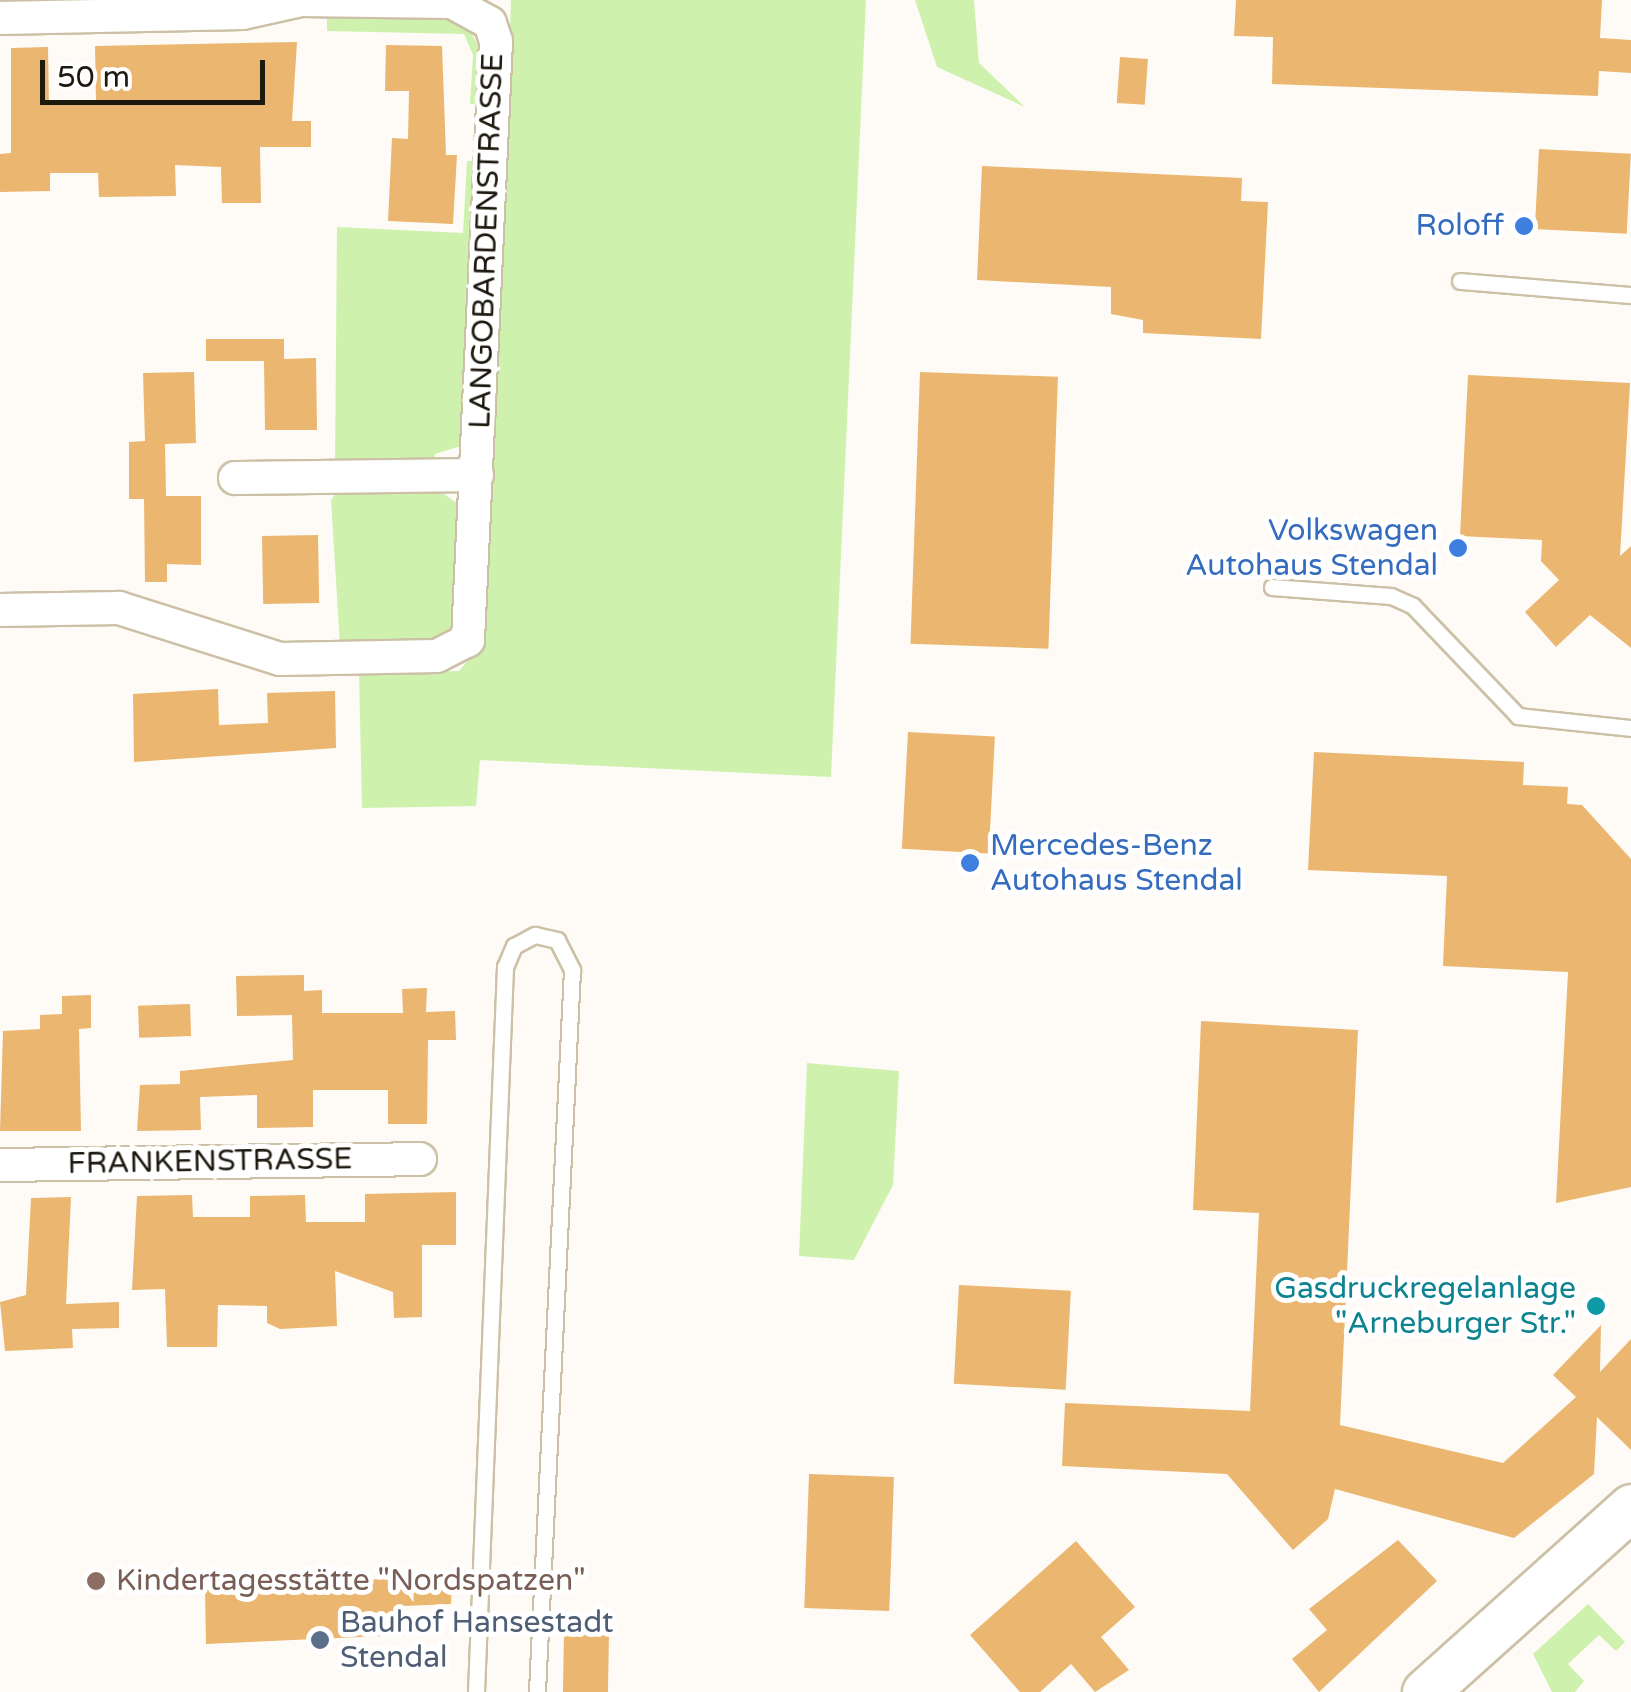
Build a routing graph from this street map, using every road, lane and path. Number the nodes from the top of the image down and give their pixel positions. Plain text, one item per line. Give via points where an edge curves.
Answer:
1 (301, 0) edge
2 (0, 18) edge
3 (1460, 281) dead end
4 (1631, 295) edge
5 (477, 475) junction
6 (234, 478) dead end
7 (1272, 587) dead end
8 (0, 610) edge
9 (1631, 728) edge
10 (420, 1160) dead end
11 (0, 1165) edge
12 (1631, 1507) edge
13 (476, 1692) edge
14 (537, 1692) edge
15 (1426, 1692) edge

1 - 2 street via 243,13
1 - 5 street, LANGOBARDENSTRASSE via 452,2 490,23
3 - 4 lane
5 - 6 street
5 - 8 street, LANGOBARDENSTRASSE via 473,625 456,652 280,659 119,608
7 - 9 lane via 1391,596 1413,606 1518,716
10 - 11 street, FRANKENSTRASSE
12 - 15 main road
13 - 14 lane via 505,967 514,946 534,935 566,948 572,970

